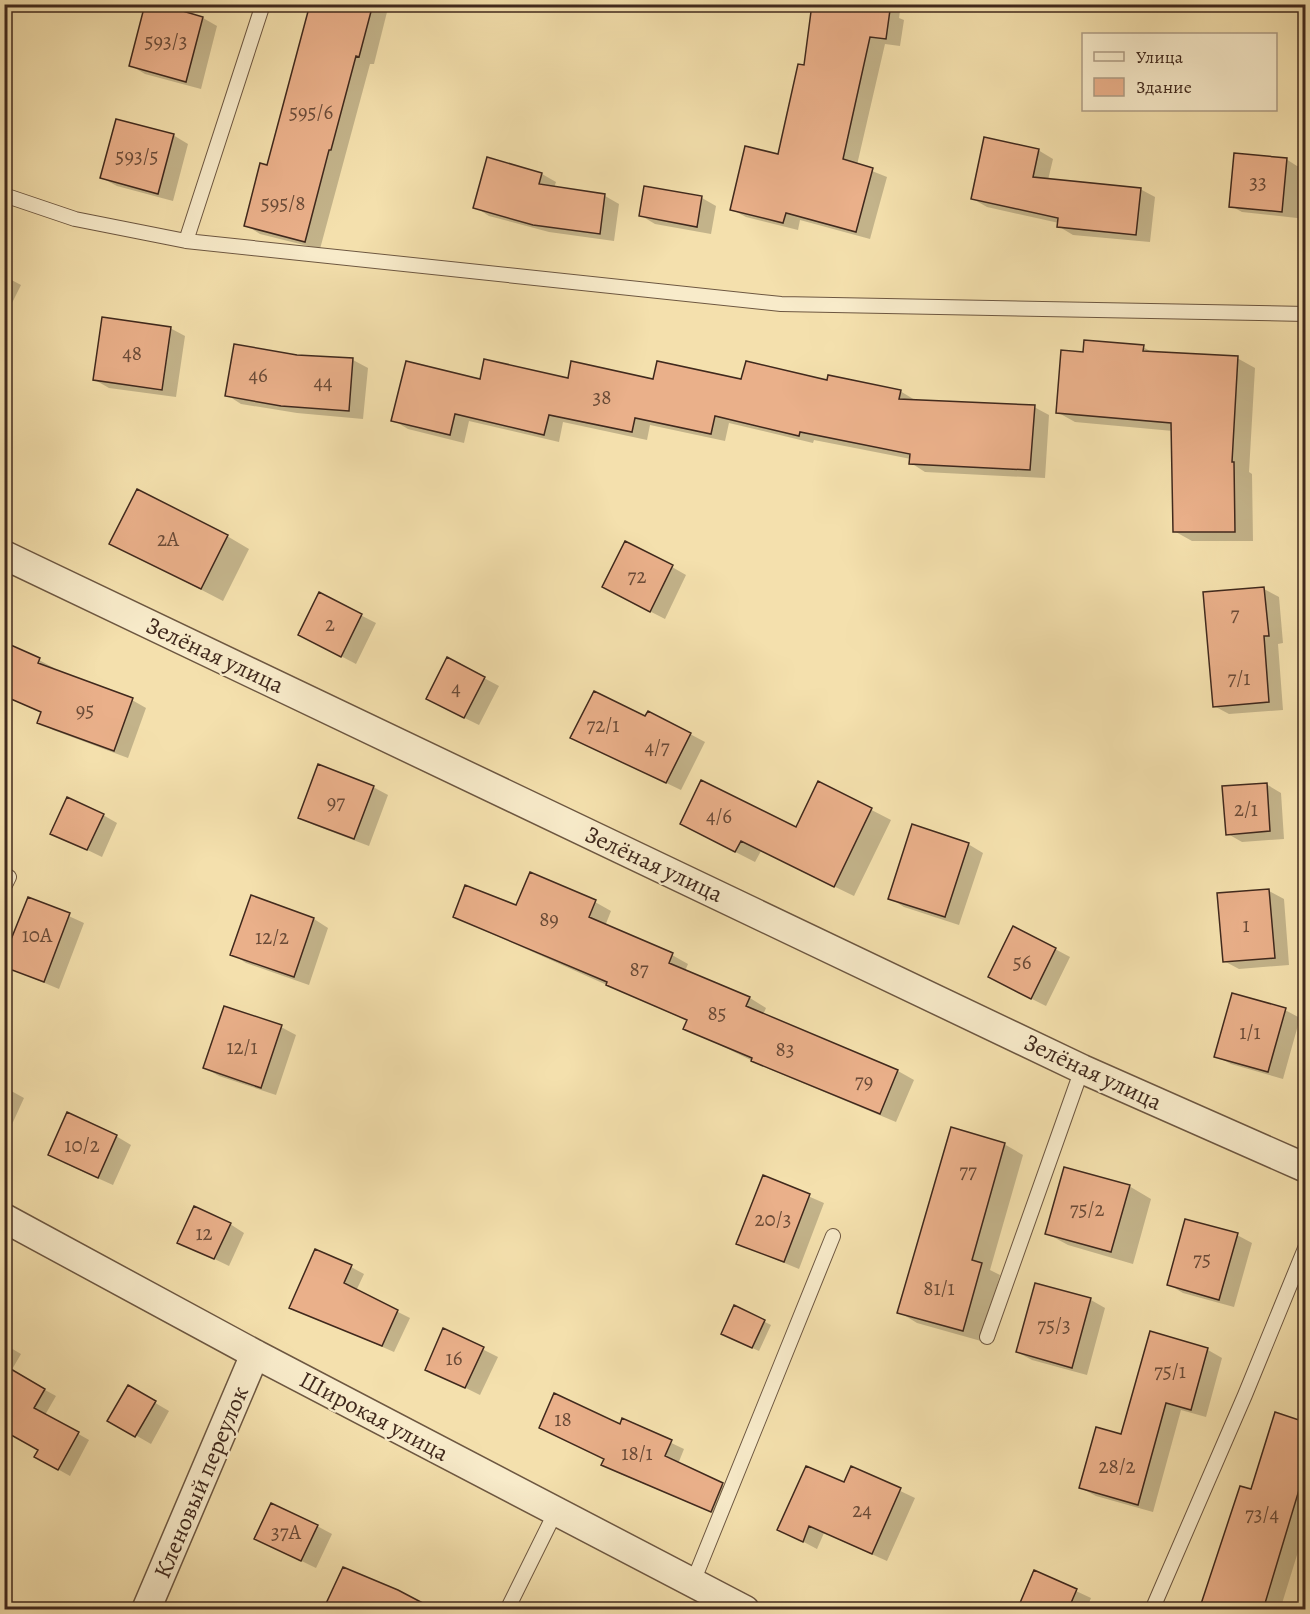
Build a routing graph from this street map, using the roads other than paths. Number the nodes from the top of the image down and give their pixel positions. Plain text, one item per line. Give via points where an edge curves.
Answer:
1 (263, 4) edge
2 (4, 195) edge
3 (186, 241) junction
4 (1305, 314) edge
5 (4, 555) edge
6 (1082, 1069) junction
7 (1305, 1168) edge
8 (4, 1218) edge
9 (833, 1236) dead end
10 (1305, 1246) edge
11 (987, 1337) dead end
12 (255, 1354) junction
13 (555, 1511) junction
14 (693, 1582) junction
15 (146, 1610) edge
16 (507, 1610) edge
17 (745, 1610) edge
18 (1152, 1610) edge

1 - 3 lane
2 - 3 lane via 75,219
3 - 4 lane via 781,304
5 - 6 street, Зелёная улица
6 - 7 street, Зелёная улица
6 - 11 lane
8 - 12 street, Широкая улица
9 - 14 lane
10 - 18 lane
12 - 13 street, Широкая улица
12 - 15 street, Кленовый переулок
13 - 14 street, Широкая улица
13 - 16 lane
14 - 17 street, Широкая улица

